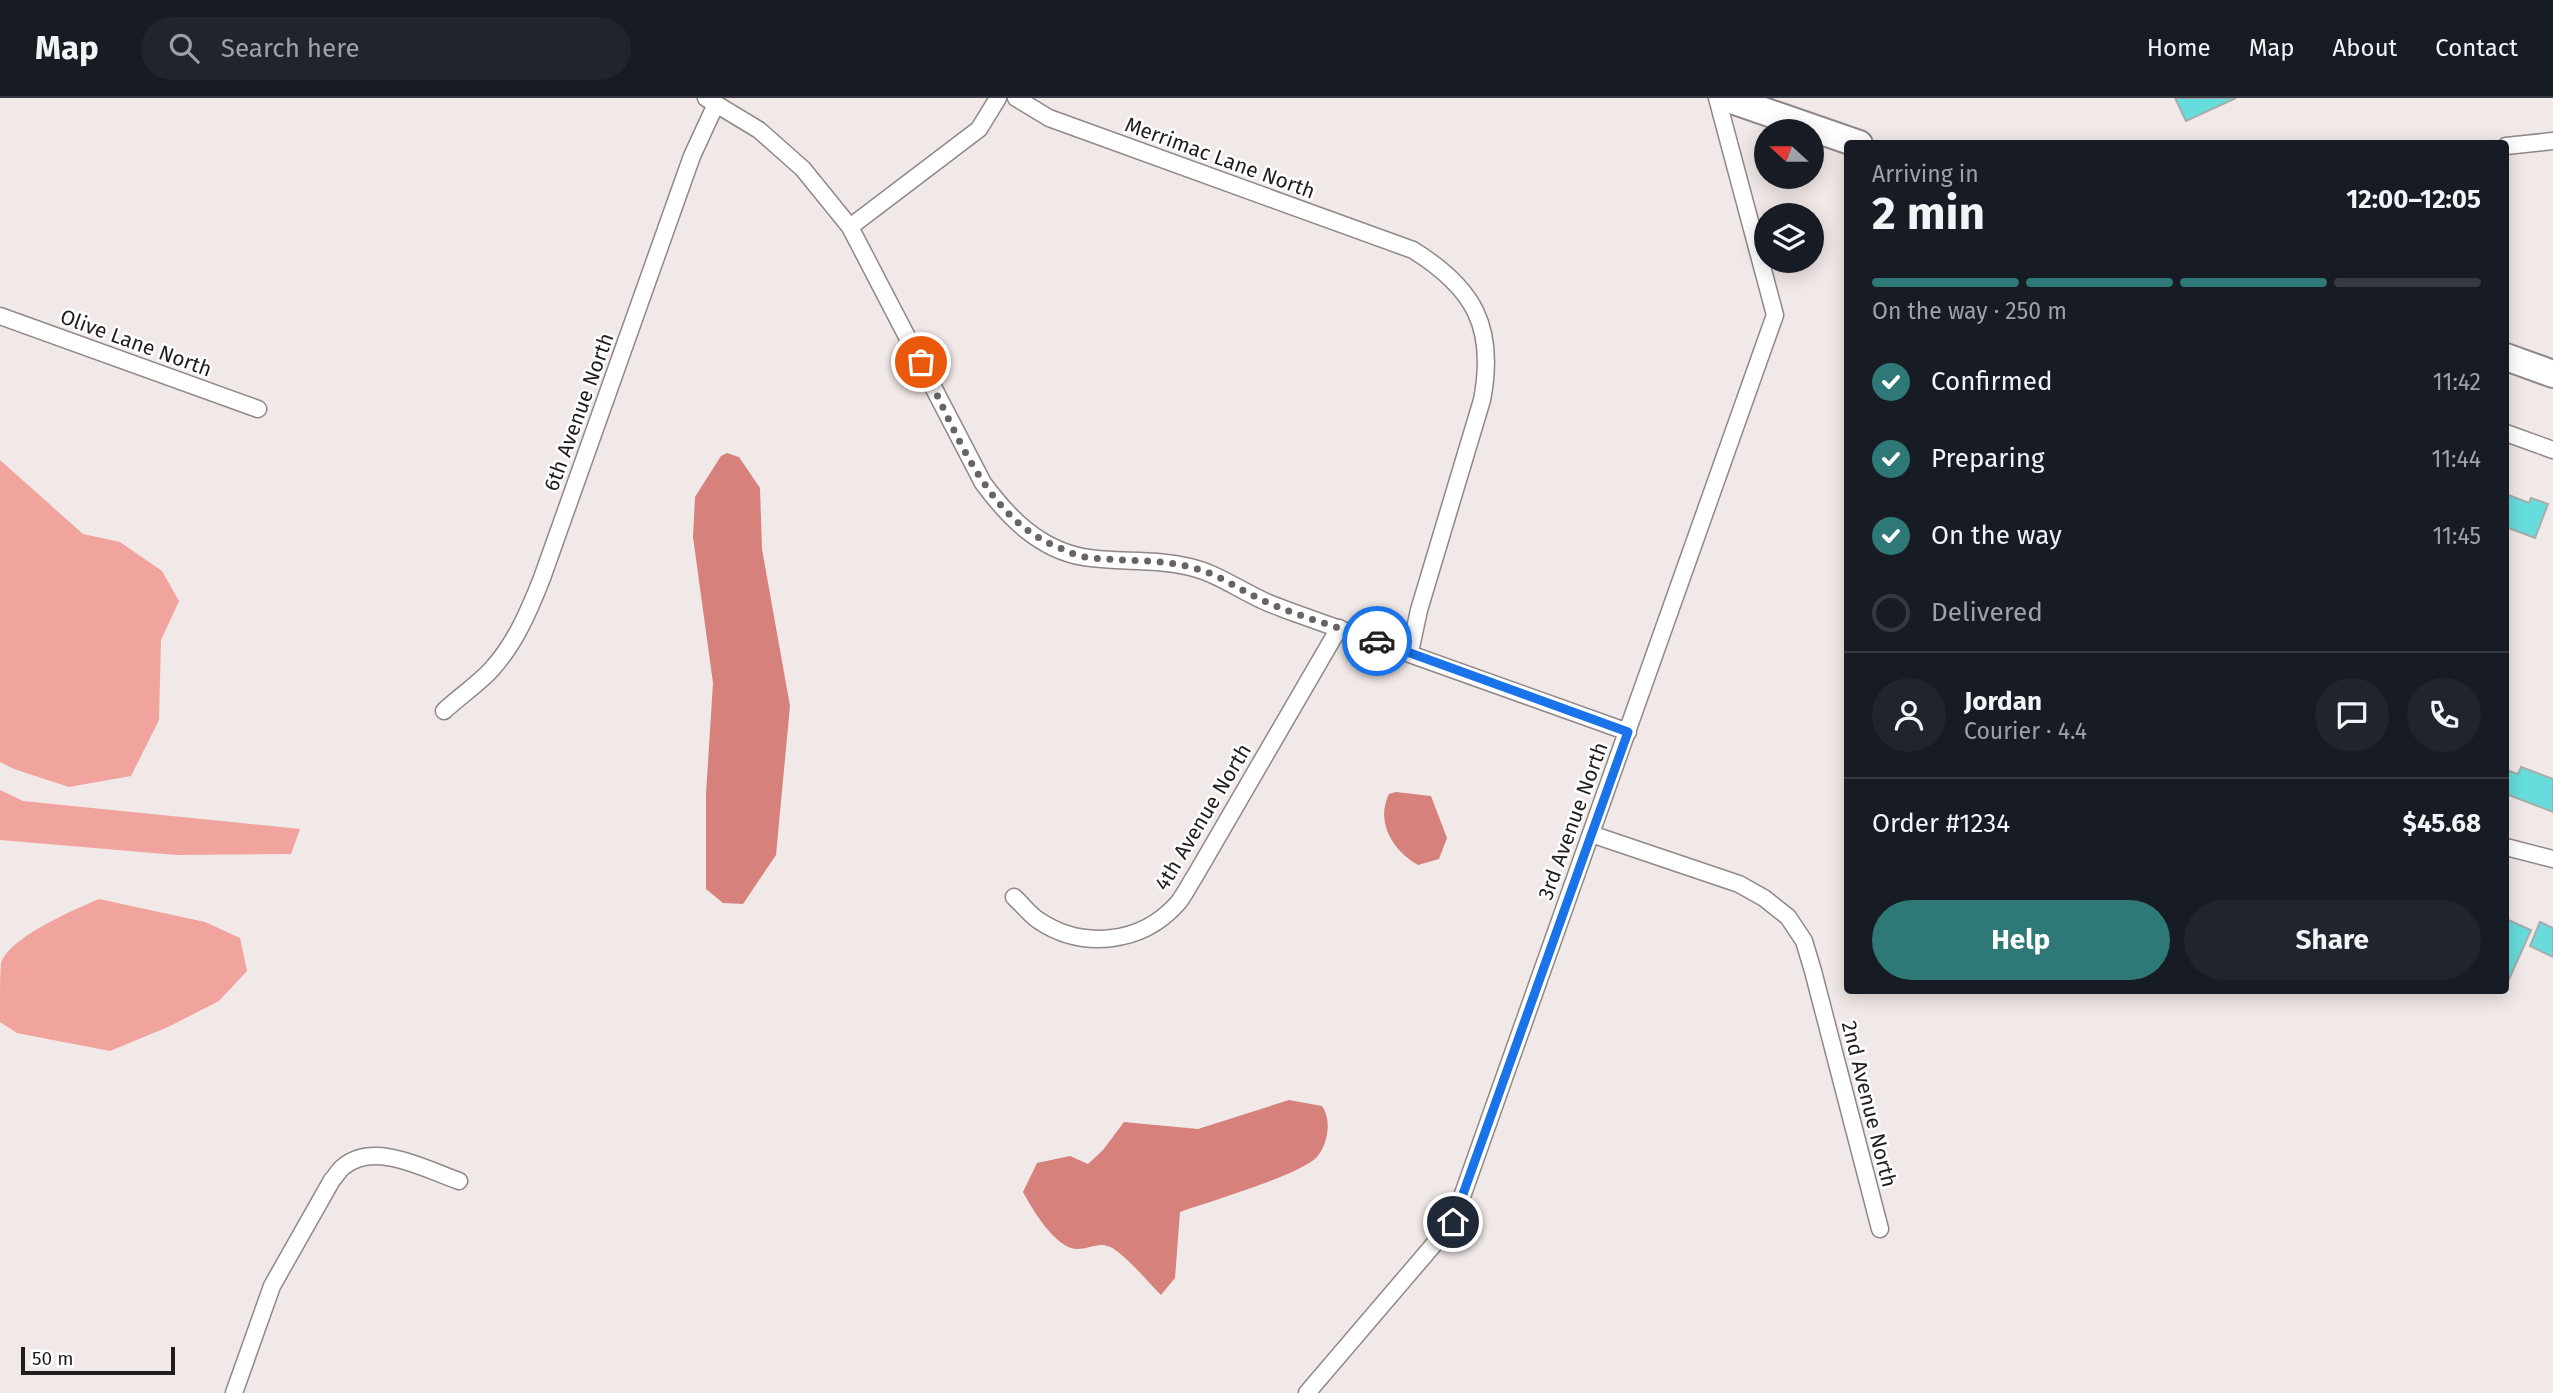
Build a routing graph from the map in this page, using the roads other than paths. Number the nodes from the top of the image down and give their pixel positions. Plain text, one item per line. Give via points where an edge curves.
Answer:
1 (998, 98) edge
2 (1016, 98) edge
3 (1717, 98) edge
4 (1726, 98) edge
5 (711, 101) edge
6 (1847, 140) edge
7 (2553, 141) edge
8 (2509, 146) edge
9 (850, 227) junction
10 (0, 316) edge
11 (2509, 357) edge
12 (2553, 374) edge
13 (258, 410) dead end
14 (2509, 434) edge
15 (2553, 450) edge
16 (1339, 628) junction
17 (1410, 652) junction
18 (444, 711) dead end
19 (1628, 732) junction
20 (1591, 834) junction
21 (2509, 848) edge
22 (2553, 859) edge
23 (1014, 897) dead end
24 (460, 1181) dead end
25 (1880, 1229) dead end
26 (234, 1393) edge
27 (1307, 1393) edge

1 - 9 street via 979,129
2 - 17 street, Merrimac Lane North via 1049,118 1413,250 1459,285 1476,312 1488,370
3 - 19 street, 3rd Avenue North via 1775,315
4 - 6 main road
5 - 9 street via 759,130 803,169
5 - 18 street, 6th Avenue North via 528,611 490,671
7 - 8 street
9 - 16 street via 983,483 1025,531 1082,557 1192,567 1262,600
10 - 13 street, Olive Lane North
11 - 12 main road
14 - 15 street
16 - 17 street
16 - 23 street, 4th Avenue North via 1195,876 1177,904 1154,924 1125,937 1095,940 1065,934 1037,919
17 - 19 street
19 - 20 street, 3rd Avenue North
20 - 25 street, 2nd Avenue North via 1739,884 1788,917 1804,941 1814,971
20 - 27 street, 3rd Avenue North via 1453,1222
21 - 22 street
24 - 26 street via 376,1155 343,1166 272,1286

